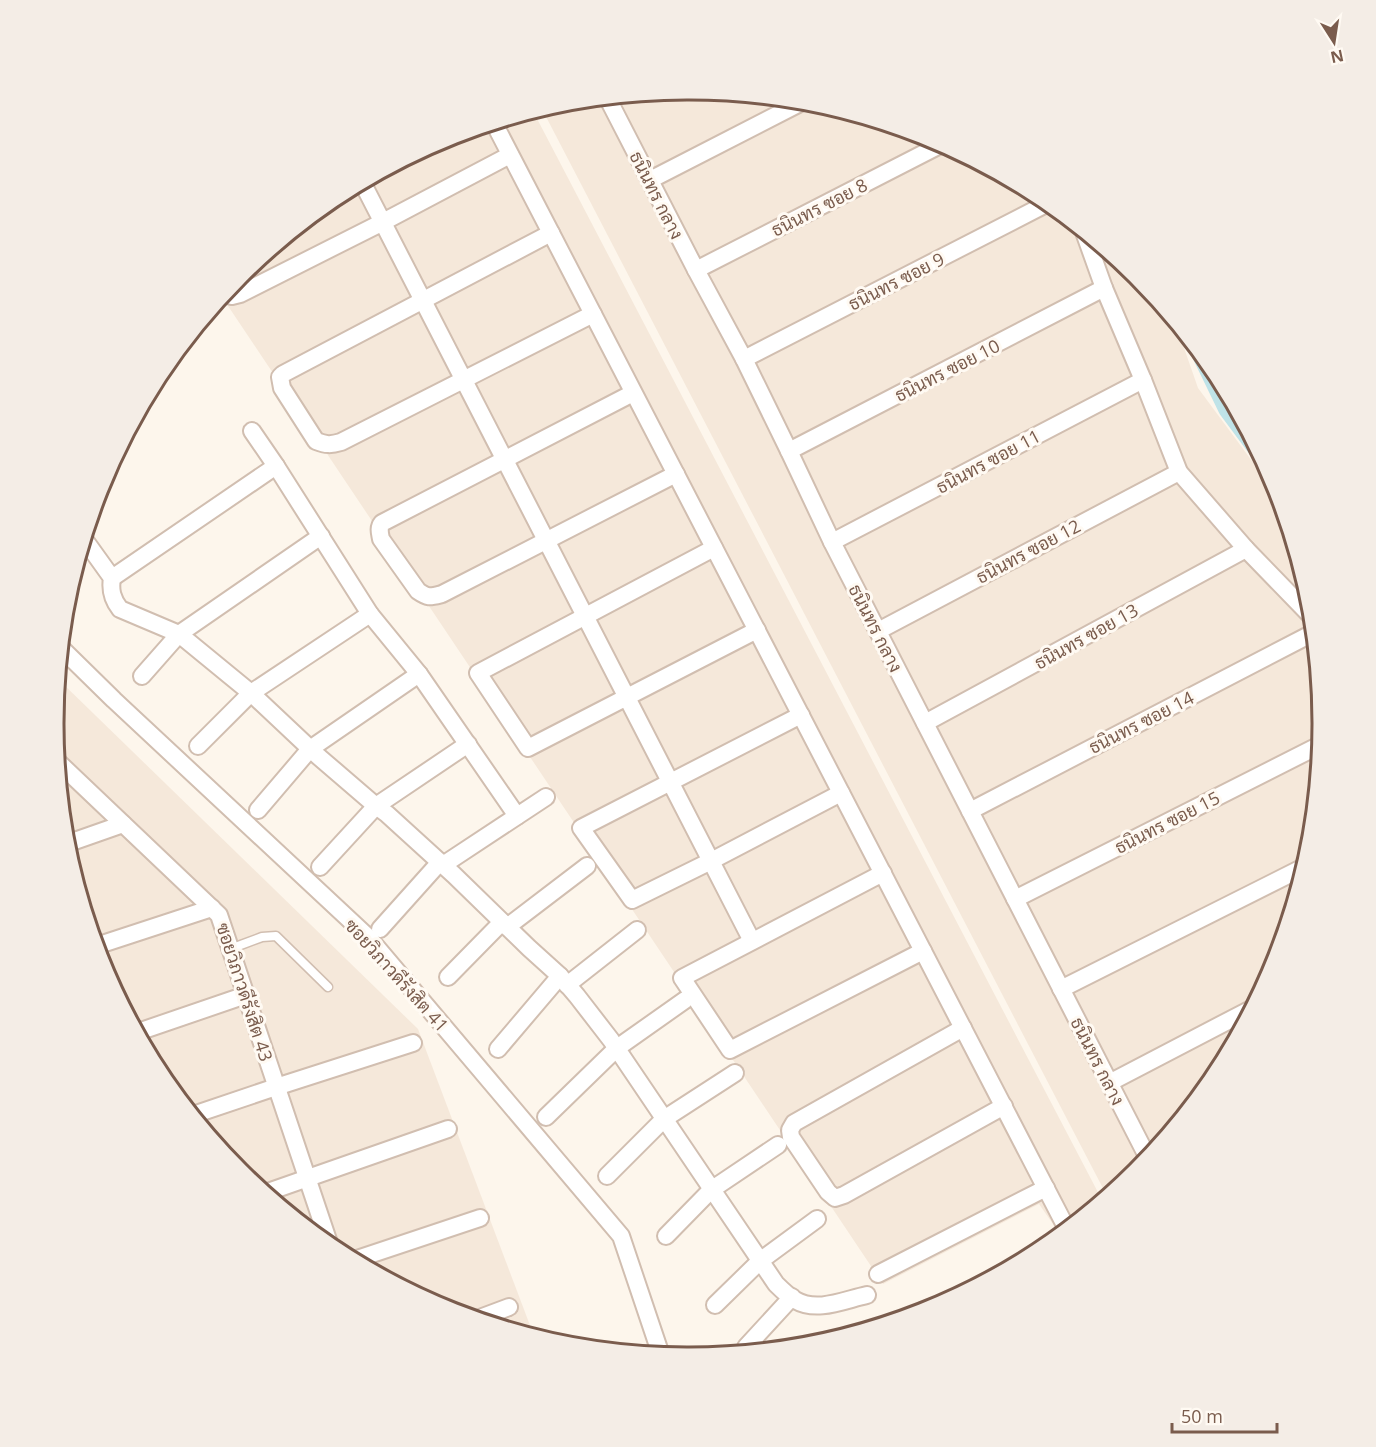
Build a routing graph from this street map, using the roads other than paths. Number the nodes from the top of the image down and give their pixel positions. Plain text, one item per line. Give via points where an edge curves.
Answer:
1 (610, 105) edge
2 (789, 108) edge
3 (498, 130) edge
4 (932, 149) edge
5 (510, 155) junction
6 (650, 180) junction
7 (366, 190) edge
8 (1037, 207) edge
9 (383, 222) junction
10 (551, 233) junction
11 (1089, 247) edge
12 (696, 270) junction
13 (1104, 288) junction
14 (235, 295) edge
15 (423, 300) junction
16 (593, 314) junction
17 (744, 359) junction
18 (464, 380) junction
19 (1143, 380) junction
20 (633, 393) junction
21 (252, 431) dead end
22 (789, 451) junction
23 (505, 459) junction
24 (276, 466) junction
25 (1179, 472) junction
26 (676, 474) junction
27 (321, 536) junction
28 (546, 540) junction
29 (832, 542) junction
30 (90, 548) edge
31 (714, 548) junction
32 (1246, 549) junction
33 (112, 578) junction
34 (1300, 605) edge
35 (370, 614) junction
36 (585, 615) junction
37 (756, 630) junction
38 (878, 631) junction
39 (179, 634) junction
40 (1305, 637) edge
41 (69, 656) edge
42 (419, 674) junction
43 (142, 676) dead end
44 (251, 693) junction
45 (627, 697) junction
46 (801, 715) junction
47 (925, 723) junction
48 (468, 744) junction
49 (198, 746) dead end
50 (310, 749) junction
51 (1311, 750) edge
52 (67, 770) edge
53 (670, 782) junction
54 (841, 793) junction
55 (546, 797) dead end
56 (376, 806) junction
57 (258, 810) dead end
58 (970, 811) junction
59 (517, 816) junction
60 (123, 824) junction
61 (75, 841) edge
62 (711, 861) junction
63 (442, 864) junction
64 (587, 866) dead end
65 (320, 867) dead end
66 (1293, 872) edge
67 (883, 873) junction
68 (1015, 899) junction
69 (212, 908) junction
70 (504, 924) junction
71 (380, 929) dead end
72 (638, 930) dead end
73 (752, 941) junction
74 (105, 943) edge
75 (230, 949) junction
76 (923, 951) junction
77 (447, 977) dead end
78 (564, 981) junction
79 (328, 987) dead end
80 (1061, 989) junction
81 (246, 995) junction
82 (684, 1000) dead end
83 (1238, 1016) edge
84 (963, 1028) junction
85 (145, 1030) edge
86 (413, 1043) dead end
87 (617, 1048) junction
88 (498, 1049) dead end
89 (735, 1073) dead end
90 (1109, 1083) junction
91 (276, 1087) junction
92 (1004, 1106) junction
93 (201, 1113) edge
94 (546, 1117) dead end
95 (664, 1119) junction
96 (448, 1129) dead end
97 (778, 1145) dead end
98 (1143, 1149) edge
99 (607, 1176) dead end
100 (307, 1178) junction
101 (1046, 1188) junction
102 (274, 1190) edge
103 (711, 1190) junction
104 (480, 1218) dead end
105 (817, 1219) dead end
106 (1063, 1221) edge
107 (324, 1230) edge
108 (666, 1236) dead end
109 (365, 1256) edge
110 (760, 1261) junction
111 (878, 1274) dead end
112 (867, 1295) dead end
113 (792, 1297) junction
114 (715, 1305) dead end
115 (509, 1307) dead end
116 (489, 1314) edge
117 (749, 1344) edge
118 (658, 1346) edge

1 - 6 street, ธนินทร กลาง
2 - 6 street
3 - 5 street
4 - 12 street, ธนินทร ซอย 8
5 - 9 street
5 - 10 street
6 - 12 street, ธนินทร กลาง
7 - 9 street
8 - 17 street, ธนินทร ซอย 9
9 - 14 street
9 - 15 street
10 - 15 street
10 - 16 street
11 - 13 street
12 - 17 street, ธนินทร กลาง
13 - 19 street
13 - 22 street, ธนินทร ซอย 10
15 - 18 street
15 - 18 street via 283,374 282,388 316,441 325,445 341,442
16 - 18 street
16 - 20 street
17 - 22 street, ธนินทร กลาง
18 - 23 street
19 - 25 street
19 - 29 street, ธนินทร ซอย 11
20 - 23 street
20 - 26 street
21 - 24 street
22 - 29 street, ธนินทร กลาง
23 - 28 street
23 - 28 street via 382,523 381,539 418,591 427,597 442,594
24 - 27 street
24 - 33 street
25 - 32 street
25 - 38 street, ธนินทร ซอย 12
26 - 28 street
26 - 31 street
27 - 35 street
27 - 39 street
28 - 36 street
29 - 38 street, ธนินทร กลาง
30 - 33 street
31 - 36 street
31 - 37 street
32 - 34 street
32 - 47 street, ธนินทร ซอย 13
33 - 39 street via 112,595 120,609
35 - 42 street
35 - 44 street
36 - 45 street
36 - 45 street via 478,674 528,748
37 - 45 street
37 - 46 street
38 - 47 street, ธนินทร กลาง
39 - 43 street
39 - 44 street
40 - 58 street, ธนินทร ซอย 14
41 - 118 street, ซอยวิภาวดีรังสิต 41 via 368,937 621,1236
42 - 48 street
42 - 50 street
44 - 49 street
44 - 50 street
45 - 53 street
46 - 53 street
46 - 54 street
47 - 58 street, ธนินทร กลาง
48 - 56 street
48 - 59 street
50 - 56 street
50 - 57 street
51 - 68 street, ธนินทร ซอย 15
52 - 60 street, ซอยวิภาวดีรังสิต 43
53 - 62 street
53 - 62 street via 581,828 632,900
54 - 62 street
54 - 67 street
55 - 59 street
56 - 63 street
56 - 65 street
58 - 68 street, ธนินทร กลาง
59 - 63 street
60 - 61 street
60 - 69 street, ซอยวิภาวดีรังสิต 43
62 - 73 street
63 - 70 street
63 - 71 street
64 - 70 street
66 - 80 street
67 - 73 street
67 - 76 street
68 - 80 street, ธนินทร กลาง
69 - 74 street
69 - 75 street, ซอยวิภาวดีรังสิต 43 via 219,915
70 - 77 street
70 - 78 street
72 - 78 street
73 - 76 street via 682,978 730,1050
75 - 79 lane via 262,936 276,936
75 - 81 street, ซอยวิภาวดีรังสิต 43
76 - 84 street
78 - 87 street
78 - 88 street
80 - 90 street, ธนินทร กลาง
81 - 85 street
81 - 91 street, ซอยวิภาวดีรังสิต 43
82 - 87 street
83 - 90 street
84 - 92 street
84 - 92 street via 794,1123 791,1137 835,1198
86 - 91 street
87 - 94 street
87 - 95 street
89 - 95 street
90 - 98 street, ธนินทร กลาง
91 - 93 street
91 - 100 street, ซอยวิภาวดีรังสิต 43
92 - 101 street
95 - 99 street
95 - 103 street
96 - 100 street
97 - 103 street
100 - 102 street
100 - 107 street, ซอยวิภาวดีรังสิต 43
101 - 106 street
101 - 111 street
103 - 108 street
103 - 110 street
104 - 109 street
105 - 110 street
110 - 113 street via 776,1284
110 - 114 street
112 - 113 street via 810,1306
113 - 117 street
115 - 116 street

